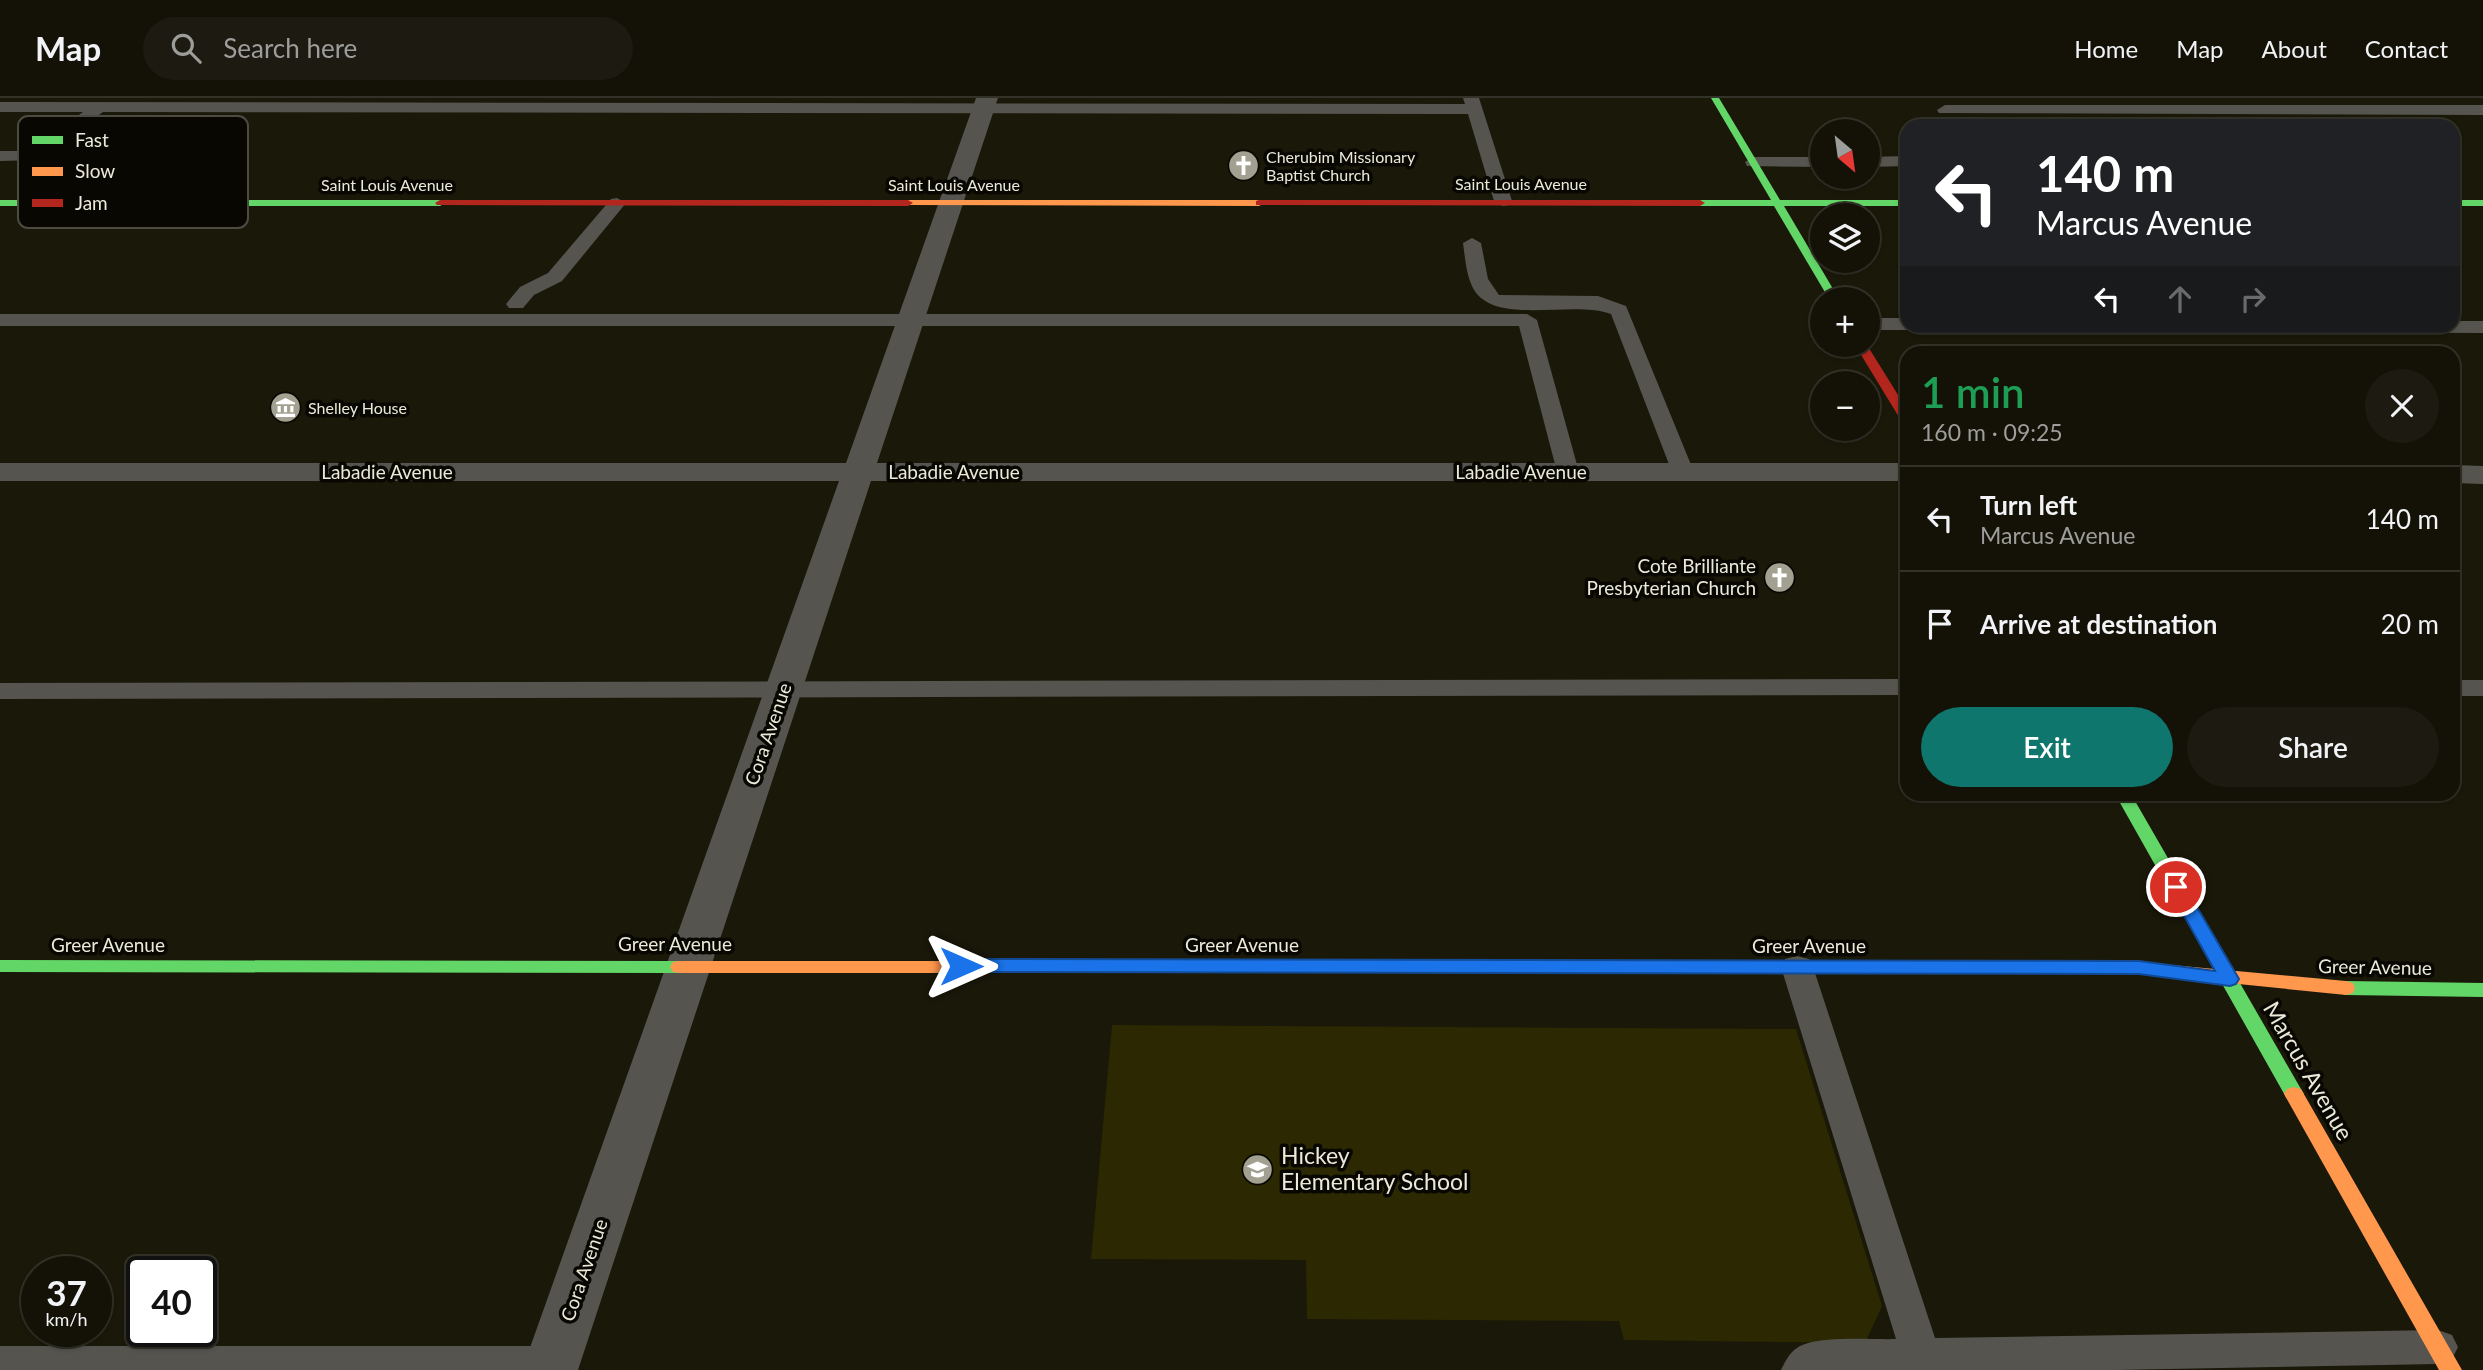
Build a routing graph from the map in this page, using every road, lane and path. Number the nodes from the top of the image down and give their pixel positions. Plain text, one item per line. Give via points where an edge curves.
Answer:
1 (1715, 98) edge
2 (985, 103) edge
3 (1473, 103) edge
4 (1939, 104) edge
5 (0, 107) edge
6 (100, 107) junction
7 (2483, 110) edge
8 (87, 116) edge
9 (1952, 119) edge
10 (0, 156) edge
11 (18, 156) edge
12 (1753, 162) junction
13 (1810, 162) edge
14 (1880, 162) edge
15 (1900, 162) edge
16 (1503, 201) junction
17 (0, 203) edge
18 (18, 203) edge
19 (248, 203) edge
20 (617, 203) junction
21 (951, 203) junction
22 (1776, 203) junction
23 (1900, 203) edge
24 (2460, 203) edge
25 (2483, 203) edge
26 (1472, 243) dead end
27 (1827, 287) edge
28 (516, 304) dead end
29 (0, 320) edge
30 (911, 320) junction
31 (1880, 324) edge
32 (1900, 324) edge
33 (2460, 327) edge
34 (2483, 327) edge
35 (1868, 357) edge
36 (1900, 409) edge
37 (0, 472) edge
38 (858, 472) junction
39 (1568, 472) junction
40 (1683, 472) junction
41 (1900, 472) edge
42 (2460, 474) edge
43 (2483, 475) edge
44 (1900, 687) edge
45 (2460, 688) edge
46 (2483, 688) edge
47 (783, 690) junction
48 (0, 691) edge
49 (2127, 801) edge
50 (689, 965) junction
51 (0, 966) edge
52 (1797, 967) junction
53 (2230, 979) junction
54 (2483, 990) edge
55 (1921, 1356) junction
56 (2444, 1359) edge
57 (0, 1364) edge
58 (551, 1367) edge
59 (1801, 1370) edge

1 - 12 street
2 - 3 lane
2 - 6 lane
2 - 21 street, Cora Avenue
3 - 16 lane
4 - 7 lane
4 - 9 lane
5 - 6 lane
6 - 8 lane
10 - 11 lane
12 - 13 lane
12 - 22 street
14 - 15 lane
16 - 21 street, Saint Louis Avenue
16 - 22 street, Saint Louis Avenue
17 - 18 street, Saint Louis Avenue
19 - 20 street, Saint Louis Avenue
20 - 21 street, Saint Louis Avenue
20 - 28 lane via 560,271 527,291
21 - 30 street, Cora Avenue
22 - 23 street, Saint Louis Avenue
22 - 27 street
24 - 25 street
26 - 40 lane via 1482,293 1489,300 1598,302 1619,310
29 - 30 lane
30 - 38 street, Cora Avenue
30 - 39 lane via 1527,320
31 - 32 lane
33 - 34 lane
35 - 36 street
37 - 38 street, Labadie Avenue
38 - 39 street, Labadie Avenue
38 - 47 street, Cora Avenue
39 - 40 street, Labadie Avenue
40 - 41 street, Labadie Avenue
42 - 43 street
44 - 47 lane
45 - 46 lane
47 - 48 lane
47 - 50 street, Cora Avenue
49 - 53 street, Marcus Avenue
50 - 51 street, Greer Avenue
50 - 52 street, Greer Avenue
50 - 58 street, Cora Avenue
52 - 53 street, Greer Avenue via 2139,968
52 - 55 lane
53 - 54 street, Greer Avenue via 2321,988
53 - 56 street, Marcus Avenue
55 - 56 lane
55 - 59 lane via 1812,1359
57 - 58 lane

